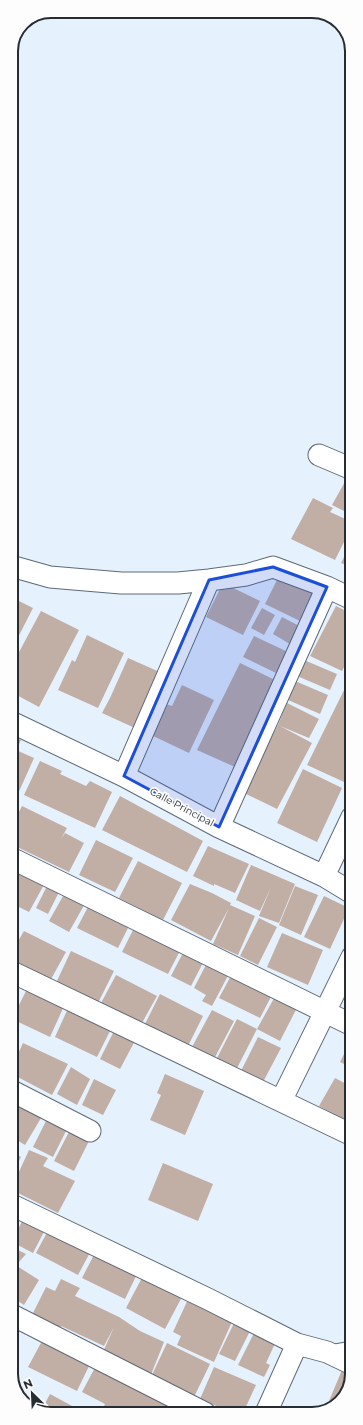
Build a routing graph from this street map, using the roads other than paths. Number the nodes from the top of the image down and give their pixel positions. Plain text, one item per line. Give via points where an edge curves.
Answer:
1 (319, 455) dead end
2 (345, 466) edge
3 (18, 568) edge
4 (209, 580) junction
5 (327, 588) junction
6 (345, 596) edge
7 (18, 725) edge
8 (124, 776) junction
9 (219, 827) junction
10 (345, 832) edge
11 (18, 861) edge
12 (324, 876) junction
13 (345, 889) edge
14 (345, 971) edge
15 (18, 975) edge
16 (325, 1012) junction
17 (345, 1022) edge
18 (18, 1094) edge
19 (281, 1101) junction
20 (90, 1131) dead end
21 (345, 1132) edge
22 (18, 1208) edge
23 (18, 1318) edge
24 (297, 1344) junction
25 (345, 1349) edge
26 (327, 1352) junction
27 (345, 1361) edge
28 (193, 1407) edge
29 (269, 1407) edge

1 - 2 street
3 - 4 street via 50,577 121,583
4 - 5 street via 246,575 273,567
4 - 8 street
5 - 6 street
5 - 9 street
7 - 8 street, Calle Principal
8 - 9 street, Calle Principal
9 - 12 street, Calle Principal
10 - 12 street
11 - 16 street
12 - 13 street, Calle Principal
14 - 16 street
15 - 19 street
16 - 17 street
16 - 19 street
18 - 20 street
19 - 21 street
22 - 24 street
23 - 28 street
24 - 26 street
24 - 29 street
25 - 26 lane
26 - 27 street

